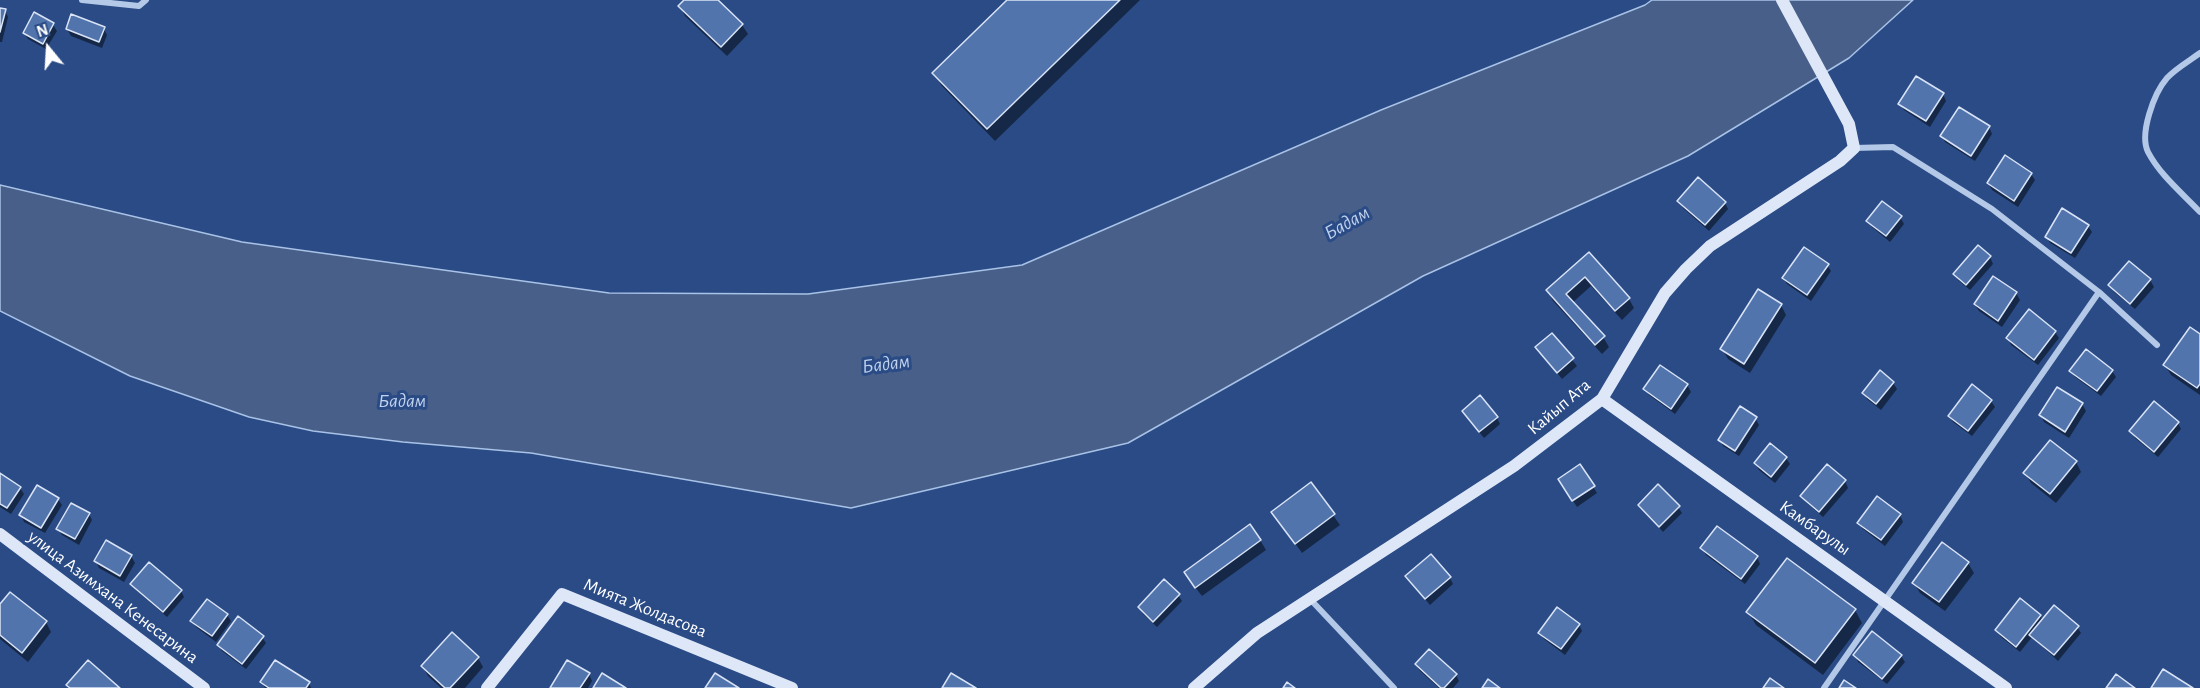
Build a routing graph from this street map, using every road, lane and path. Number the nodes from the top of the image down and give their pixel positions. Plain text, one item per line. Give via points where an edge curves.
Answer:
1 (82, 0) edge
2 (146, 0) edge
3 (1782, 0) edge
4 (2200, 53) edge
5 (1854, 148) junction
6 (2200, 212) edge
7 (2099, 292) junction
8 (2157, 345) dead end
9 (1602, 399) junction
10 (0, 534) edge
11 (1310, 598) junction
12 (1885, 600) junction
13 (204, 688) edge
14 (487, 688) edge
15 (792, 688) edge
16 (1194, 688) edge
17 (1394, 688) edge
18 (1824, 688) edge
19 (2007, 688) edge

1 - 2 street via 139,6
3 - 5 street via 1849,124
4 - 6 street via 2166,78 2152,103 2146,128 2146,150 2161,172
5 - 7 street via 1893,147 1992,209
5 - 9 street, Кайып Ата via 1710,246 1686,269 1665,293
7 - 8 street
7 - 12 street
9 - 11 street, Кайып Ата via 1514,466
9 - 12 street, Камбарулы
10 - 13 street, улица Азимхана Кенесарина
11 - 16 street, Кайып Ата via 1257,633
11 - 17 street
12 - 18 street
12 - 19 street, Камбарулы
14 - 15 street, Мията Жолдасова via 562,594

